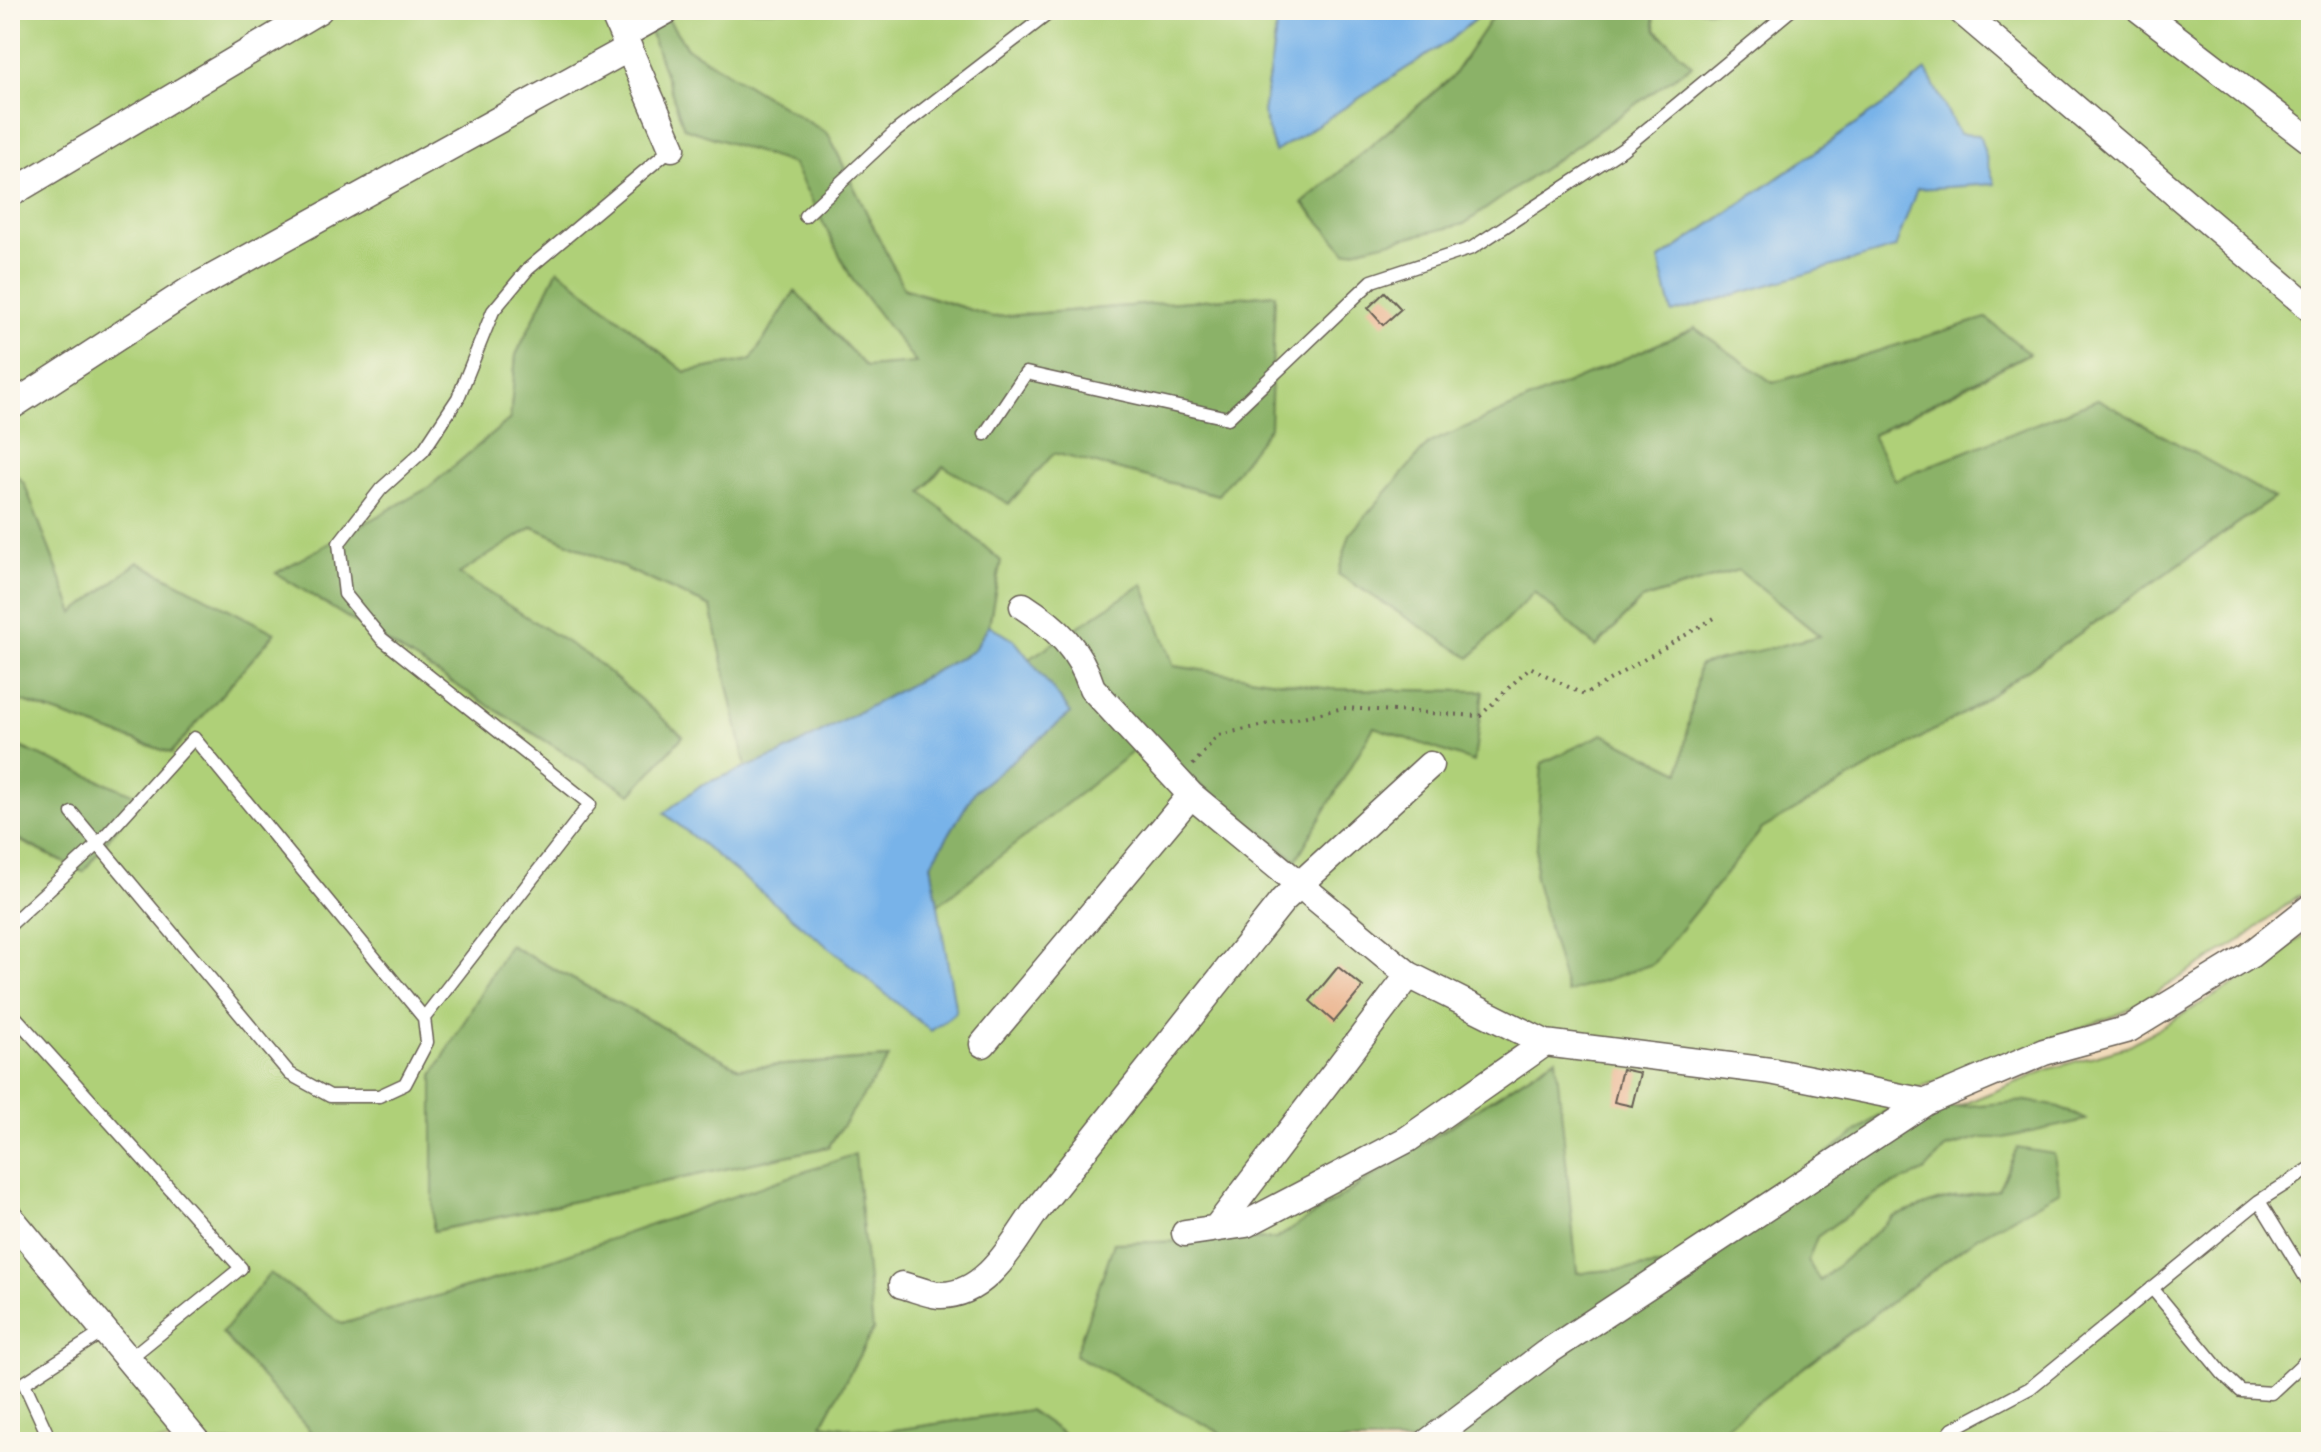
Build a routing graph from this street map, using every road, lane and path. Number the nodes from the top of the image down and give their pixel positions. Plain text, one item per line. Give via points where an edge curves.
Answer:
1 (319, 10) edge
2 (612, 10) edge
3 (668, 10) edge
4 (1053, 10) edge
5 (1791, 10) edge
6 (1960, 10) edge
7 (2140, 10) edge
8 (626, 41) junction
9 (2311, 141) edge
10 (672, 148) joint
11 (10, 194) edge
12 (805, 216) dead end
13 (2311, 309) edge
14 (10, 407) edge
15 (985, 434) dead end
16 (1023, 606) dead end
17 (1716, 617) dead end
18 (1430, 765) dead end
19 (1185, 788) junction
20 (72, 813) dead end
21 (98, 844) junction
22 (1301, 883) junction
23 (2311, 907) edge
24 (10, 925) edge
25 (1409, 975) junction
26 (10, 1011) edge
27 (424, 1018) junction
28 (1545, 1043) junction
29 (983, 1044) dead end
30 (1926, 1102) junction
31 (2311, 1168) edge
32 (2259, 1201) junction
33 (10, 1217) edge
34 (1217, 1227) junction
35 (1185, 1233) dead end
36 (902, 1285) dead end
37 (2311, 1286) edge
38 (2152, 1288) junction
39 (106, 1330) junction
40 (2311, 1356) edge
41 (130, 1358) junction
42 (51, 1442) edge
43 (197, 1442) edge
44 (1428, 1442) edge
45 (1942, 1442) edge

1 - 11 street
2 - 8 street
3 - 8 street
4 - 12 lane via 896,131
5 - 15 lane via 1623,149 1472,248 1372,281 1228,418 1026,373
6 - 13 street
7 - 9 street
8 - 10 street
8 - 14 street via 190,290
10 - 27 lane via 519,280 493,311 458,398 423,451 381,489 339,543 345,594 382,639 590,804
16 - 19 street via 1056,627 1084,666 1092,688
17 - 19 path via 1584,695 1530,667 1480,716 1344,708 1218,735
18 - 22 street
19 - 22 street
19 - 29 street
20 - 21 lane
21 - 24 lane
21 - 27 lane via 290,1074 330,1096 379,1096 405,1084 427,1042
21 - 27 lane via 194,738
22 - 25 street
22 - 36 street via 1005,1255 973,1288 940,1295
23 - 30 street via 2250,955 2129,1029 2044,1052
25 - 28 street
25 - 34 street
26 - 41 lane via 241,1268
28 - 30 street via 1770,1071
28 - 34 street via 1408,1139 1246,1224
30 - 44 street via 1546,1353
31 - 32 lane
32 - 37 lane
32 - 38 lane
33 - 39 street
34 - 35 street
38 - 40 lane via 2241,1391 2271,1393
38 - 45 lane via 2030,1388 1953,1429
39 - 41 street
39 - 42 lane via 24,1383
41 - 43 street

